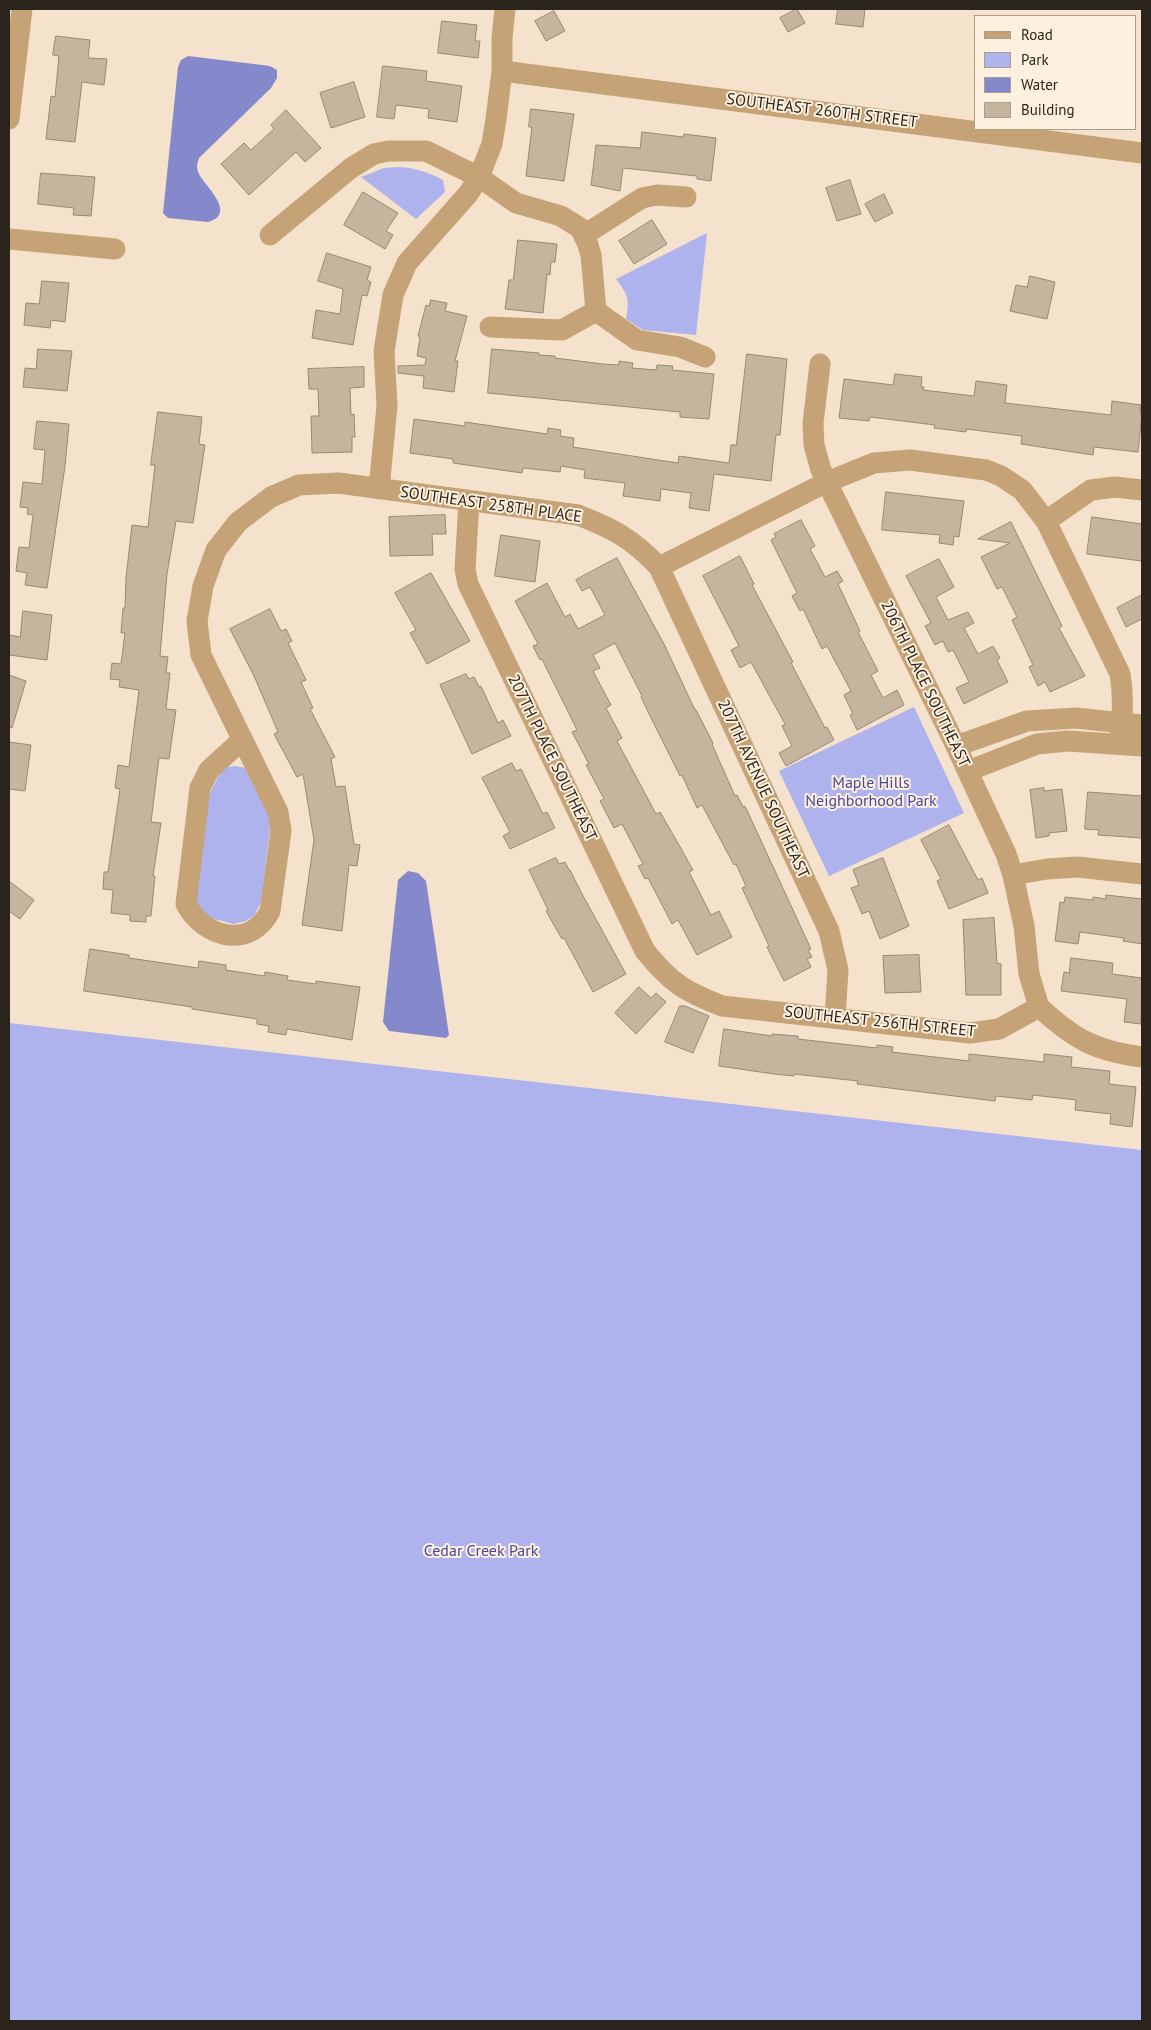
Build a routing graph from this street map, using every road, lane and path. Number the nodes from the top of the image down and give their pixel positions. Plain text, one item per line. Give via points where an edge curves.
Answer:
1 (22, 9) edge
2 (505, 9) edge
3 (502, 71) junction
4 (9, 119) edge
5 (1142, 152) edge
6 (479, 177) junction
7 (686, 196) dead end
8 (270, 235) dead end
9 (584, 235) junction
10 (9, 238) edge
11 (115, 250) dead end
12 (596, 311) junction
13 (490, 327) dead end
14 (705, 357) dead end
15 (820, 364) dead end
16 (826, 482) junction
17 (379, 489) junction
18 (1142, 490) edge
19 (469, 501) junction
20 (1046, 521) junction
21 (658, 567) junction
22 (1128, 730) edge
23 (242, 740) junction
24 (956, 746) junction
25 (1142, 746) edge
26 (968, 770) junction
27 (1142, 874) edge
28 (1013, 875) junction
29 (690, 993) joint
30 (1039, 1008) junction
31 (834, 1018) junction
32 (1142, 1057) edge

1 - 4 street
2 - 3 street
3 - 5 street, SOUTHEAST 260TH STREET
3 - 6 street via 492,144
6 - 8 street via 426,151 374,154 351,168
6 - 9 street via 516,203 561,216 580,228
6 - 17 street via 407,263 393,295 384,351 387,406
7 - 9 street via 642,198
9 - 12 street via 591,255
10 - 11 street
12 - 13 street via 562,330
12 - 14 street via 637,340 680,347
15 - 16 street, 206TH PLACE SOUTHEAST via 813,423 814,445
16 - 20 street via 874,463 891,460 986,470 1022,490
16 - 21 street
16 - 24 street, 206TH PLACE SOUTHEAST
17 - 19 street, SOUTHEAST 258TH PLACE
17 - 23 street, SOUTHEAST 258TH PLACE via 299,484 271,497 238,522 216,550 203,586 197,620 201,655
18 - 20 street via 1115,487 1090,490
19 - 21 street, SOUTHEAST 258TH PLACE via 578,515 610,528 639,547
19 - 29 street, 207TH PLACE SOUTHEAST via 465,569 468,584 644,952 664,975
20 - 22 street via 1120,674
21 - 31 street, 207TH AVENUE SOUTHEAST via 830,931 838,970
22 - 24 street via 1076,718 1026,721
22 - 25 street
22 - 26 street via 1037,744
23 - 23 street, SOUTHEAST 258TH PLACE via 278,812 281,831 266,920 259,927 232,936 214,932 200,924 186,904 202,782 209,770
24 - 26 street, 206TH PLACE SOUTHEAST
26 - 28 street, 206TH PLACE SOUTHEAST
27 - 28 street via 1078,867
28 - 30 street, 206TH PLACE SOUTHEAST via 1024,926 1029,974
29 - 31 street, SOUTHEAST 256TH STREET via 722,1006
30 - 31 street, SOUTHEAST 256TH STREET via 999,1029 978,1033
30 - 32 street via 1075,1037 1111,1052

